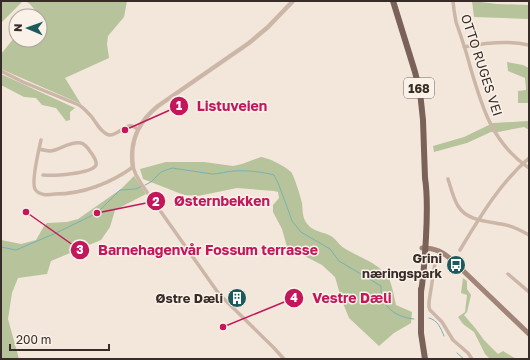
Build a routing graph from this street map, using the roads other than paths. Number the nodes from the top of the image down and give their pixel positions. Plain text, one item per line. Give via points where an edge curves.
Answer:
1 (293, 1) edge
2 (393, 1) edge
3 (453, 1) edge
4 (529, 45) edge
5 (464, 47) junction
6 (1, 71) edge
7 (138, 129) junction
8 (42, 140) dead end
9 (39, 149) junction
10 (529, 158) edge
11 (522, 164) junction
12 (133, 167) junction
13 (529, 168) edge
14 (43, 175) dead end
15 (448, 179) dead end
16 (478, 219) junction
17 (529, 235) edge
18 (424, 248) junction
19 (460, 250) dead end
20 (434, 263) dead end
21 (508, 274) dead end
22 (529, 292) edge
23 (529, 334) edge
24 (284, 359) edge
25 (425, 359) edge
26 (472, 359) edge

1 - 7 street via 249,43 152,110
2 - 18 main road, 168 via 420,92 427,209
3 - 5 street, OTTO RUGES VEI
4 - 5 street via 507,42
5 - 11 street, OTTO RUGES VEI via 488,120 502,143
6 - 7 street via 79,105 106,134 114,134 130,126
7 - 12 street via 132,147
8 - 9 street
9 - 12 street via 34,183 36,190 44,194 70,193 92,188
9 - 14 street via 51,151 81,143 94,156 96,163 93,168 77,173
10 - 11 street
11 - 13 street, OTTO RUGES VEI
11 - 16 street
12 - 24 street via 143,187 219,294
15 - 16 street via 457,206 467,215
16 - 17 street via 516,228
16 - 19 street
18 - 23 main road via 440,252 453,261
18 - 25 main road, 168 via 421,329
20 - 26 street via 430,310 442,322 453,340
21 - 22 street

